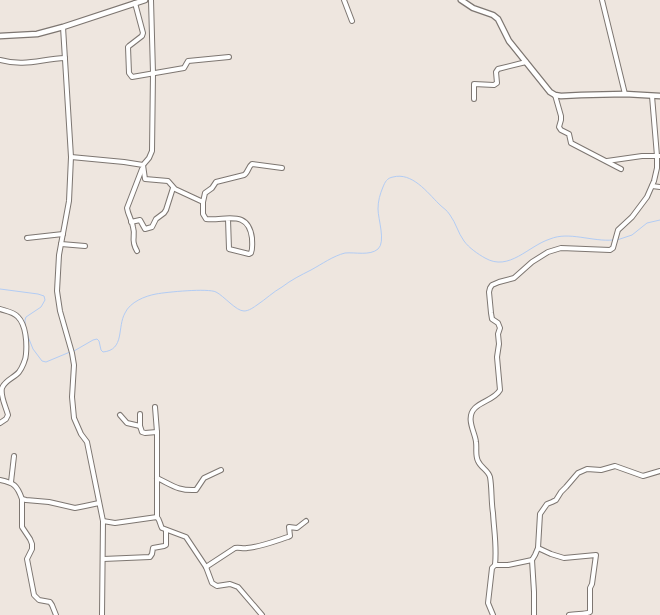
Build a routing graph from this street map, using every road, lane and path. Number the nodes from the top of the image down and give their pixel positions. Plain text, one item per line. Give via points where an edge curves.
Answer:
1 (145, 0) edge
2 (151, 0) edge
3 (344, 0) edge
4 (461, 0) edge
5 (602, 0) edge
6 (133, 2) edge
7 (352, 21) dead end
8 (63, 27) junction
9 (0, 36) edge
10 (229, 57) dead end
11 (65, 58) junction
12 (0, 60) edge
13 (526, 62) junction
14 (152, 73) junction
15 (625, 94) junction
16 (554, 95) junction
17 (652, 96) junction
18 (660, 96) edge
19 (474, 99) dead end
20 (658, 156) edge
21 (71, 158) junction
22 (607, 161) junction
23 (143, 166) junction
24 (282, 168) dead end
25 (621, 169) dead end
26 (652, 186) junction
27 (660, 187) edge
28 (173, 188) junction
29 (202, 202) junction
30 (228, 219) junction
31 (131, 222) junction
32 (63, 234) junction
33 (27, 238) dead end
34 (61, 244) junction
35 (85, 246) dead end
36 (137, 251) dead end
37 (0, 309) edge
38 (155, 408) dead end
39 (140, 414) dead end
40 (120, 415) dead end
41 (0, 422) edge
42 (140, 426) junction
43 (157, 432) junction
44 (14, 456) dead end
45 (221, 470) dead end
46 (660, 471) edge
47 (157, 478) junction
48 (0, 480) edge
49 (11, 482) junction
50 (22, 499) junction
51 (99, 503) junction
52 (157, 517) junction
53 (104, 521) junction
54 (306, 521) dead end
55 (166, 530) junction
56 (538, 548) junction
57 (103, 559) junction
58 (532, 560) junction
59 (495, 565) junction
60 (206, 566) junction
61 (56, 615) edge
62 (102, 615) edge
63 (262, 615) edge
64 (493, 615) edge
65 (534, 615) edge
66 (569, 615) edge

1 - 6 street
2 - 14 street
3 - 7 street
4 - 13 street via 498,19 506,37
5 - 15 street
6 - 8 street
6 - 14 street via 143,33 128,47 129,72 132,77
8 - 9 street via 37,34
8 - 11 street
10 - 14 street via 188,61 184,68
11 - 12 street via 18,64
11 - 21 street
13 - 16 street
13 - 19 street via 498,69 495,85 474,84
14 - 23 street via 152,151
15 - 16 street
15 - 17 street
16 - 22 street via 561,116 560,128 569,134 571,142
17 - 18 street
17 - 20 street
20 - 22 street
20 - 26 street
21 - 23 street
21 - 32 street via 69,201
22 - 25 street
23 - 28 street via 145,179 168,180
23 - 31 street via 127,208
24 - 29 street via 252,164 244,175 216,182 205,193
26 - 27 street
26 - 59 street via 647,197 617,233 615,246 610,250 554,250 532,262 514,278 490,288 492,319 500,328 497,357 500,390 475,408 471,422 477,460 490,476
28 - 29 street
28 - 31 street via 166,210 152,228 144,228 140,220
29 - 30 street via 206,219
30 - 30 street via 238,218 248,225 251,254 229,249
31 - 36 street
32 - 33 street
32 - 34 street
34 - 35 street
34 - 51 street via 57,291 72,353 74,418 88,442
37 - 41 street via 15,314 21,320 26,356 18,372 3,386 8,415
38 - 43 street
39 - 42 street
40 - 42 street via 125,422
42 - 43 street via 143,433
43 - 47 street
44 - 49 street
45 - 47 street via 204,478 196,490 177,489
46 - 56 street via 643,476 615,466 578,473 540,514
47 - 52 street
48 - 49 street
49 - 50 street
50 - 51 street via 75,508
50 - 61 street via 22,527 32,544 27,559 34,595 39,600 50,602
51 - 53 street
52 - 53 street via 115,523
52 - 55 street via 160,526
53 - 57 street
54 - 60 street via 297,528 289,527 288,537 244,549 237,547
55 - 57 street via 166,545 153,548 150,556
55 - 60 street via 186,537
56 - 58 street
56 - 66 street via 564,558 596,555 590,588 590,612
57 - 62 street
58 - 59 street
58 - 65 street
59 - 64 street via 491,572 488,603
60 - 63 street via 214,585 238,587

